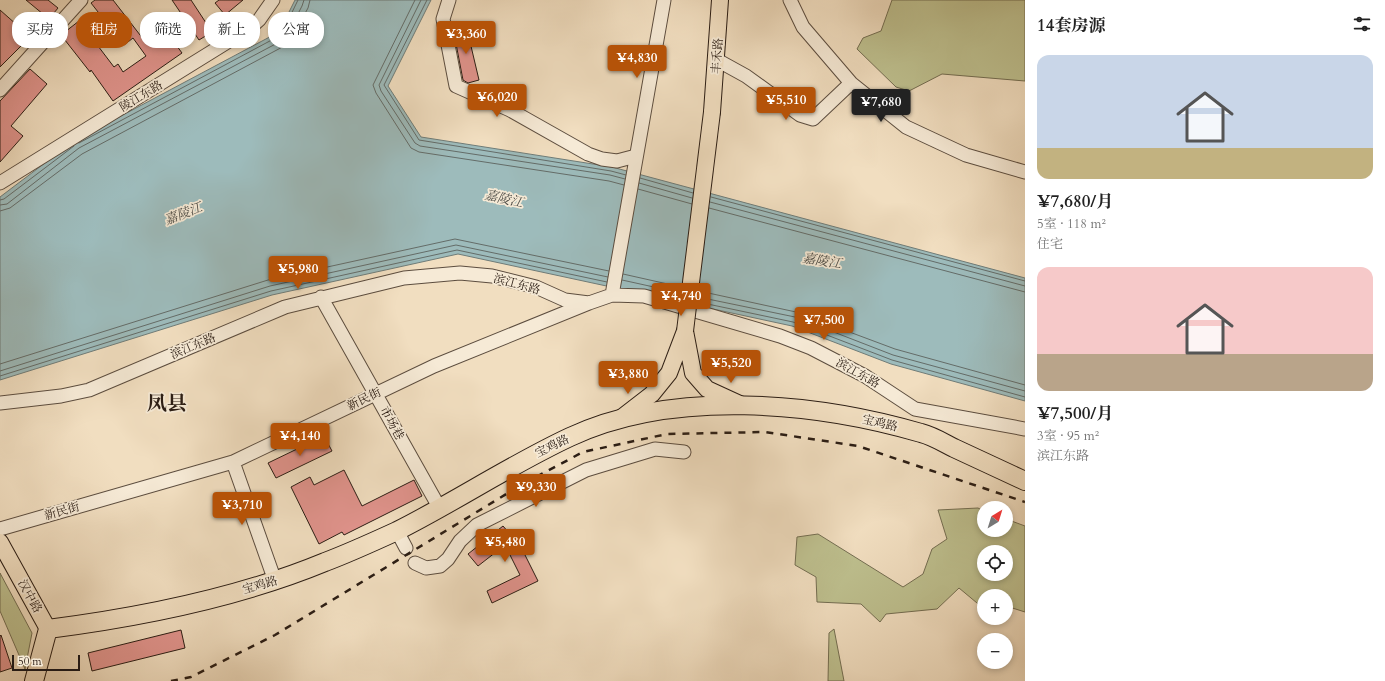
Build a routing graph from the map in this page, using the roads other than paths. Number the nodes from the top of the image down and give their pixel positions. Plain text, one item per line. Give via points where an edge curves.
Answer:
1 (81, 0) edge
2 (273, 0) edge
3 (449, 0) edge
4 (664, 0) edge
5 (720, 0) edge
6 (790, 0) edge
7 (717, 60) junction
8 (851, 83) junction
9 (0, 90) edge
10 (635, 159) junction
11 (1025, 172) edge
12 (0, 183) edge
13 (613, 290) junction
14 (320, 297) junction
15 (589, 303) junction
16 (684, 331) junction
17 (375, 393) junction
18 (0, 403) edge
19 (744, 406) junction
20 (621, 418) junction
21 (1025, 430) edge
22 (684, 452) dead end
23 (233, 462) junction
24 (1025, 481) edge
25 (439, 507) junction
26 (0, 528) edge
27 (397, 530) junction
28 (0, 542) edge
29 (406, 548) dead end
30 (415, 563) dead end
31 (275, 581) junction
32 (48, 628) junction
33 (34, 681) edge

1 - 9 street
2 - 12 street, 陵江东路 via 250,28
3 - 10 street via 443,19 456,86 510,110 588,154 617,161
4 - 10 street
5 - 7 main road, 丰禾路
6 - 8 street via 803,27
7 - 8 street via 746,76 800,115 813,118
7 - 16 main road, 丰禾路, bridge
8 - 11 street via 906,127 966,154
10 - 13 street
13 - 15 street, 滨江东路
13 - 21 street, 滨江东路 via 644,296 780,336 811,348 865,376 915,409
14 - 15 street, 滨江东路 via 404,278 460,273 492,276 536,287 565,300
14 - 17 street, 市场巷
14 - 18 street, 滨江东路 via 285,307 88,390
15 - 17 street, 新民街 via 434,366
16 - 19 main road via 693,373 707,389
16 - 20 main road via 669,373 652,394
17 - 23 street, 新民街
17 - 25 street, 市场巷
19 - 20 highway, 宝鸡路 via 684,408
19 - 24 highway, 宝鸡路 via 801,408 864,419 924,434
20 - 25 highway, 宝鸡路 via 573,436
22 - 30 street via 655,449 586,470 477,525 440,566 426,568
23 - 26 street, 新民街
23 - 31 street
25 - 27 highway, 宝鸡路
27 - 29 street
27 - 31 highway, 宝鸡路 via 325,563
28 - 32 main road, 汉中路
31 - 32 highway, 宝鸡路 via 187,605 91,623
32 - 33 highway

